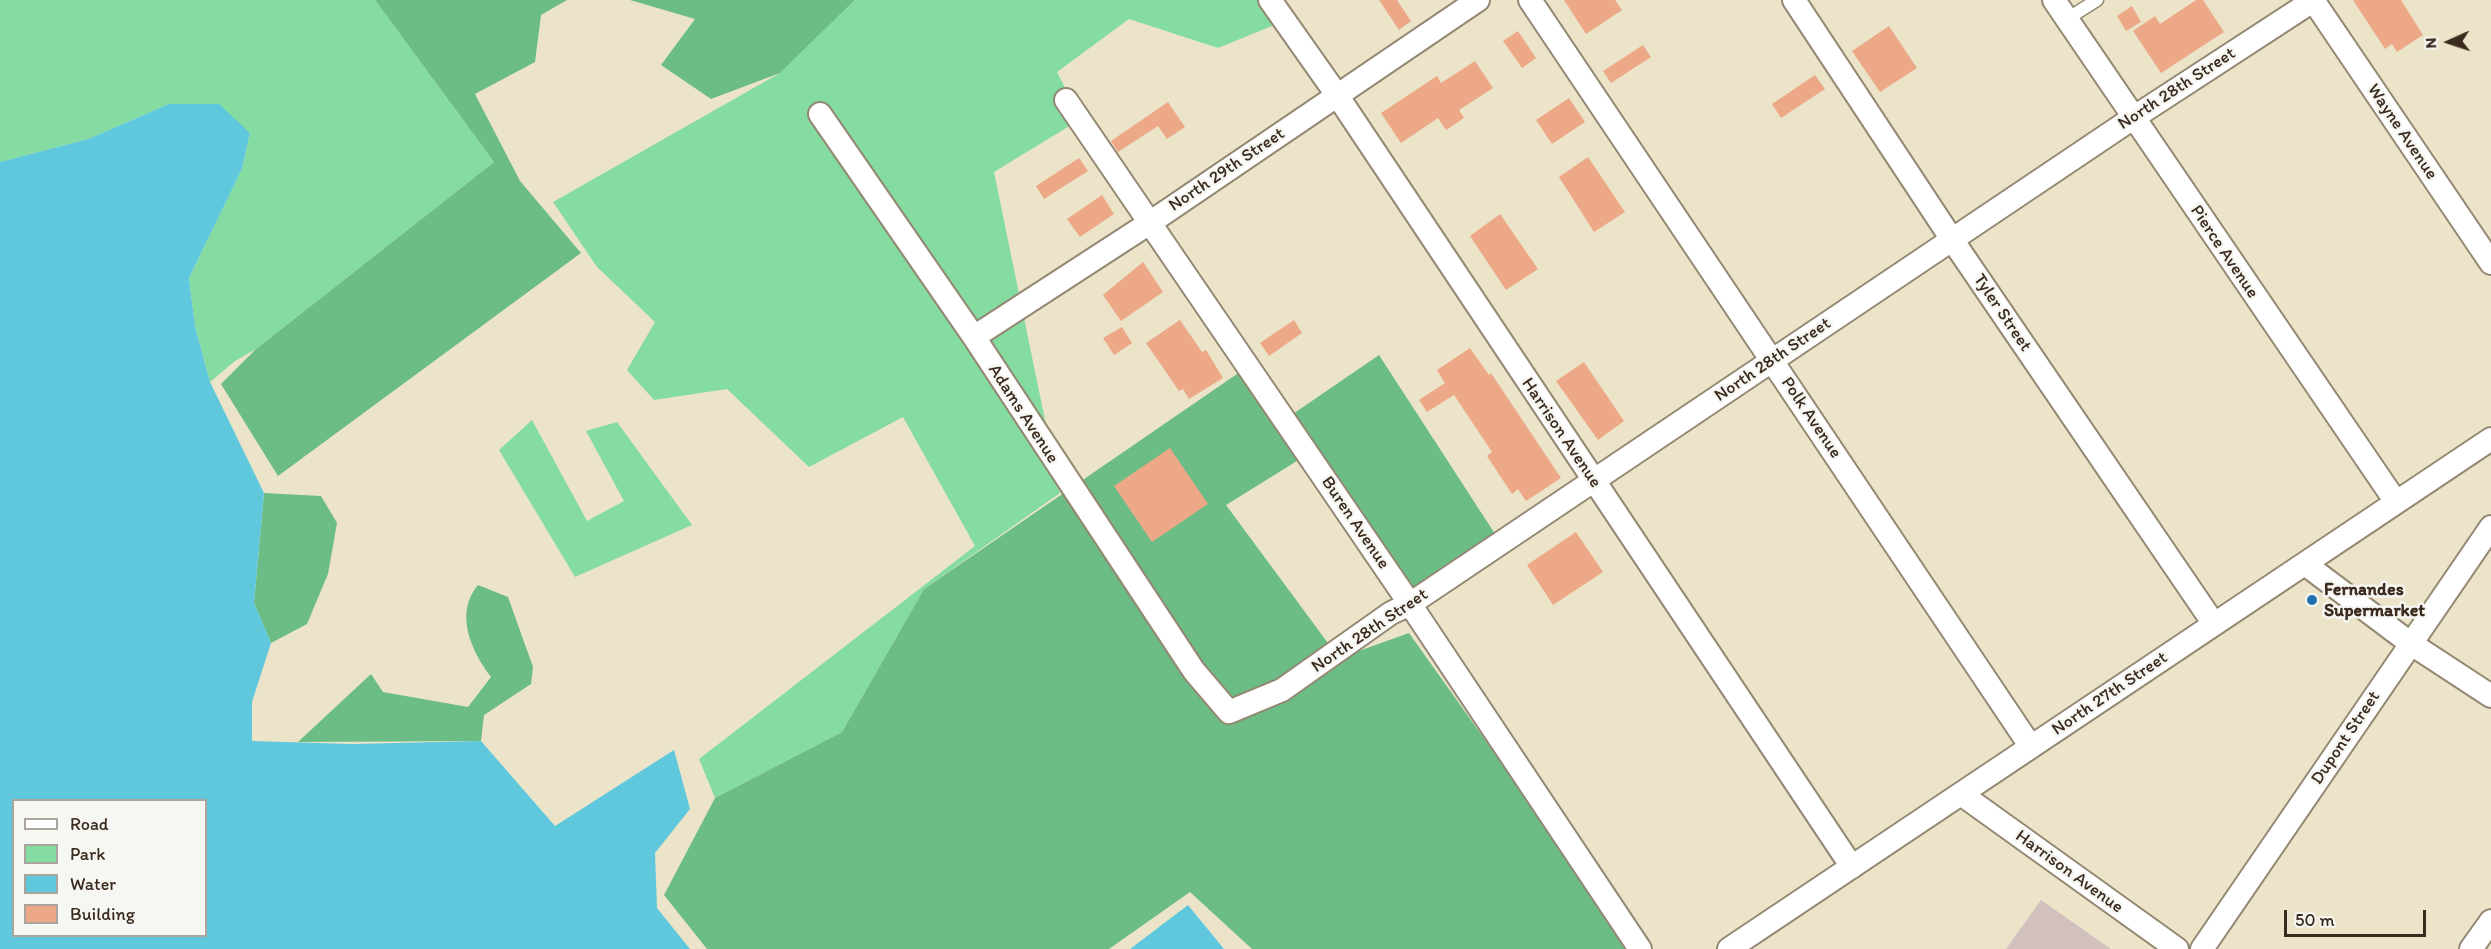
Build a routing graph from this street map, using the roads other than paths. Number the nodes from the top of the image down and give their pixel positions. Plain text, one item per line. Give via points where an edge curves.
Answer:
1 (1270, 0) edge
2 (1478, 0) edge
3 (1530, 0) edge
4 (1794, 0) edge
5 (2054, 0) edge
6 (2097, 0) edge
7 (2313, 0) edge
8 (2067, 19) junction
9 (1337, 94) junction
10 (1066, 100) dead end
11 (820, 114) dead end
12 (2133, 118) junction
13 (1151, 222) junction
14 (1953, 241) junction
15 (2491, 263) edge
16 (974, 337) junction
17 (1773, 360) junction
18 (2491, 439) edge
19 (1593, 481) junction
20 (2396, 502) junction
21 (2491, 527) edge
22 (2305, 564) junction
23 (1410, 604) junction
24 (2214, 624) junction
25 (2410, 644) junction
26 (2491, 696) edge
27 (1229, 712) joint
28 (2031, 747) junction
29 (1961, 794) junction
30 (1852, 867) junction
31 (2491, 921) edge
32 (1640, 949) edge
33 (1730, 949) edge
34 (2177, 949) edge
35 (2202, 949) edge
36 (2470, 949) edge

1 - 9 street, Harrison Avenue
2 - 9 street, North 29th Street
3 - 17 street, Polk Avenue
4 - 14 street, Tyler Street
5 - 8 street, Pierce Avenue
6 - 8 lane
7 - 12 street, North 28th Street
7 - 15 street, Wayne Avenue
8 - 12 street, Pierce Avenue
9 - 13 street, North 29th Street
9 - 19 street, Harrison Avenue
10 - 13 street, Buren Avenue
11 - 16 street, Adams Avenue
12 - 14 street, North 28th Street
12 - 20 street, Pierce Avenue
13 - 16 street, North 29th Street
13 - 23 street, Buren Avenue
14 - 17 street, North 28th Street
14 - 24 street, Tyler Street
16 - 27 street, Adams Avenue via 1194,671
17 - 19 street, North 28th Street
17 - 28 street, Polk Avenue
18 - 20 street, North 27th Street
19 - 23 street, North 28th Street
19 - 30 street, Harrison Avenue
20 - 22 street, North 27th Street
21 - 25 street, Dupont Street
22 - 24 street, North 27th Street
22 - 25 street
23 - 27 street, North 28th Street via 1391,613 1282,690
23 - 32 street, Buren Avenue
24 - 28 street, North 27th Street
25 - 26 street
25 - 35 street, Dupont Street
28 - 29 street, North 27th Street
29 - 30 street, North 27th Street
29 - 34 street, Harrison Avenue
30 - 33 street, North 27th Street
31 - 36 street

